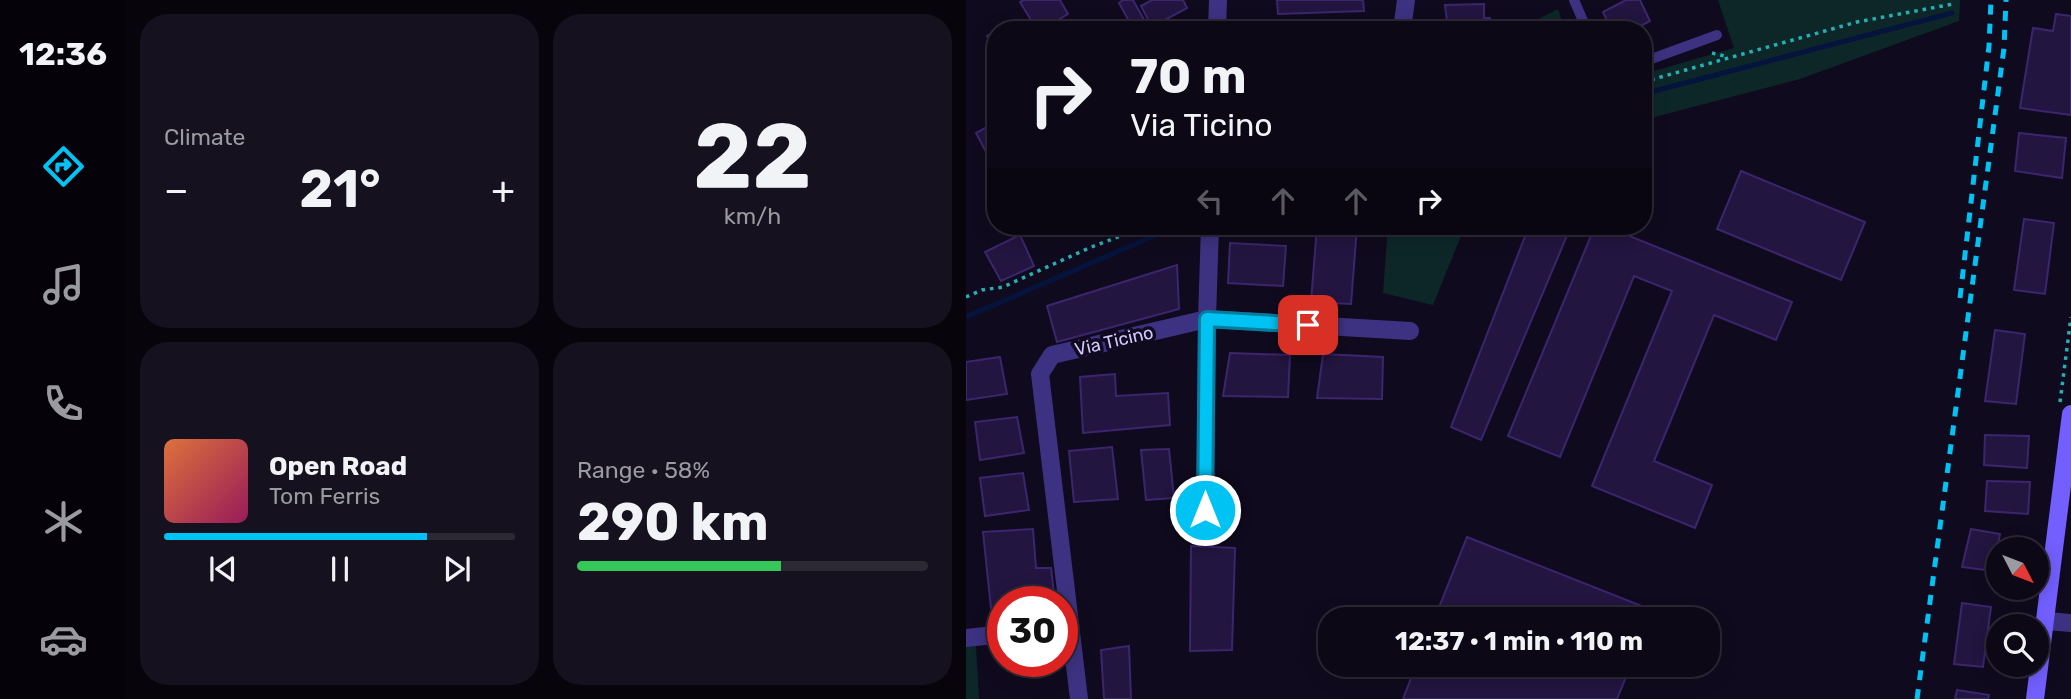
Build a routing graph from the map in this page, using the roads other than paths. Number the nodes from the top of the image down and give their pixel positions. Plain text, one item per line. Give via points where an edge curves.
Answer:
1 (1218, 0) edge
2 (1406, 0) edge
3 (1574, 0) edge
4 (1217, 21) edge
5 (1403, 21) edge
6 (1583, 21) edge
7 (1717, 35) dead end
8 (1652, 59) edge
9 (1210, 235) edge
10 (1207, 319) junction
11 (1410, 331) dead end
12 (2071, 414) edge
13 (2068, 459) edge
14 (1205, 510) dead end
15 (1062, 586) edge
16 (2047, 614) edge
17 (2049, 621) edge
18 (2071, 623) edge
19 (987, 636) edge
20 (966, 638) edge
21 (1075, 677) edge
22 (2038, 677) edge
23 (1079, 699) edge
24 (2035, 699) edge

1 - 4 street
2 - 5 street
3 - 6 lane
7 - 8 lane
9 - 10 street
10 - 11 street, Via Ticino
10 - 14 street
10 - 15 street, Via Ticino via 1052,355 1040,374
12 - 13 main road
13 - 16 main road
17 - 18 street
19 - 20 street
21 - 23 street, Via Ticino
22 - 24 main road

